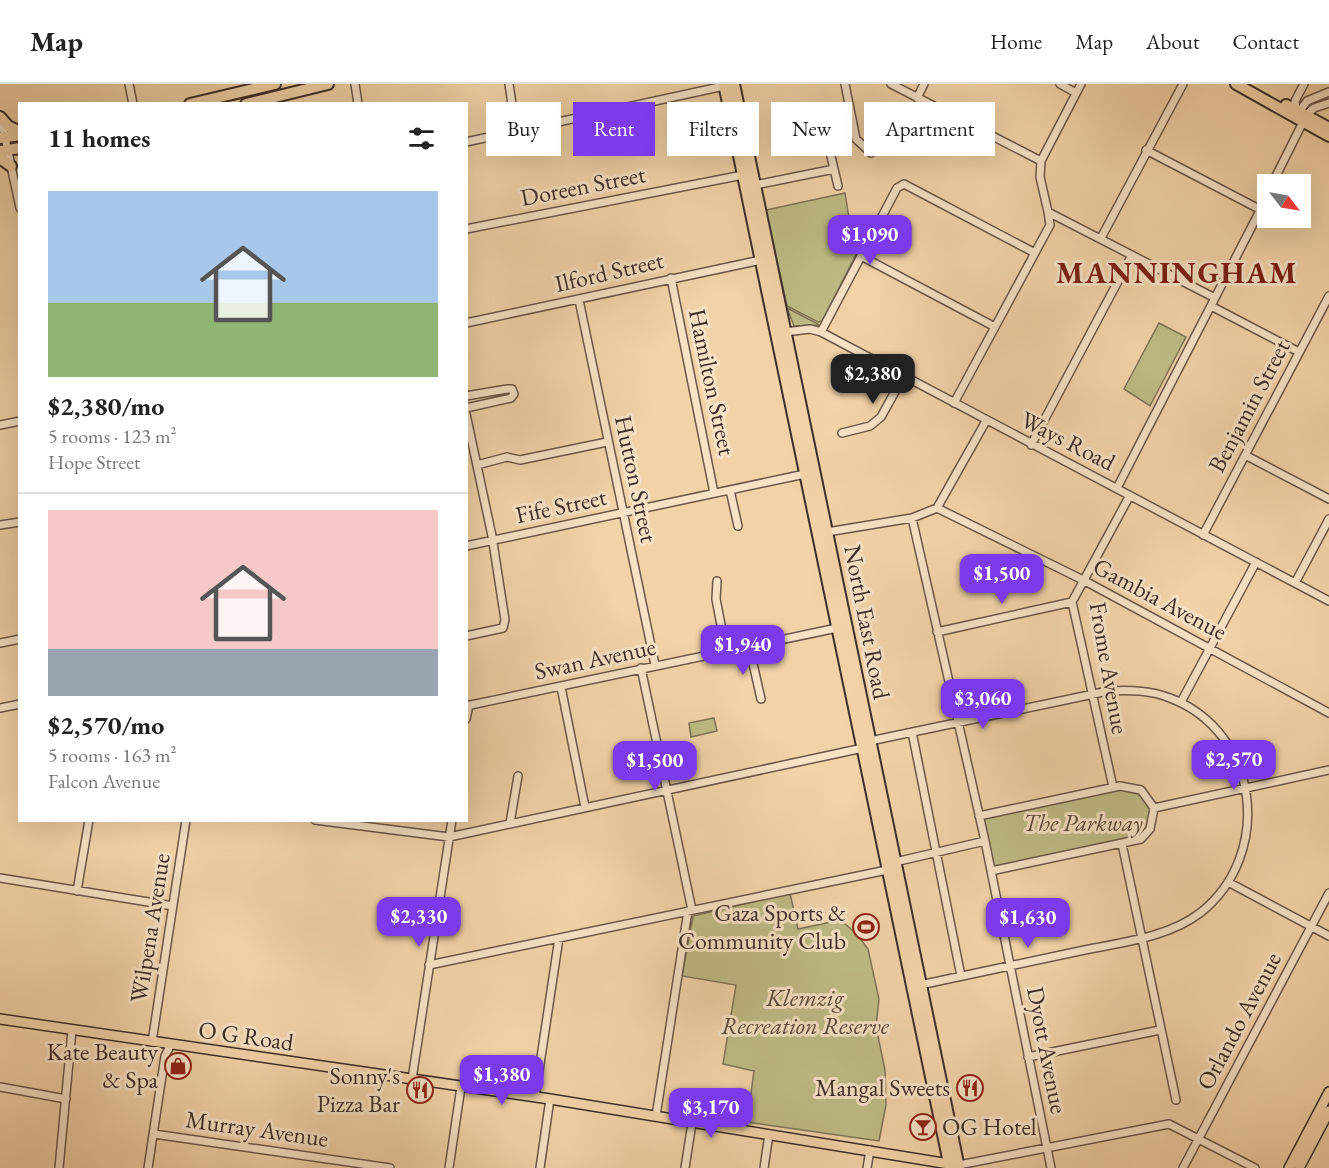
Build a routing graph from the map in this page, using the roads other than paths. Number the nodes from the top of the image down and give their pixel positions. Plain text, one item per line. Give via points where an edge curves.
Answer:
1 (129, 84) edge
2 (275, 84) edge
3 (328, 84) edge
4 (355, 84) edge
5 (509, 84) edge
6 (730, 84) edge
7 (844, 84) edge
8 (891, 84) edge
9 (924, 84) edge
10 (1060, 84) edge
11 (1081, 84) edge
12 (1183, 84) edge
13 (1236, 84) edge
14 (1246, 84) edge
15 (1304, 84) edge
16 (1329, 92) edge
17 (1076, 93) junction
18 (917, 98) junction
19 (228, 99) edge
20 (133, 102) edge
21 (205, 102) edge
22 (254, 102) edge
23 (358, 102) edge
24 (512, 102) edge
25 (1329, 103) edge
26 (1298, 115) junction
27 (0, 117) edge
28 (561, 121) edge
29 (1329, 128) edge
30 (18, 133) edge
31 (18, 134) edge
32 (1329, 136) edge
33 (2, 138) edge
34 (486, 138) edge
35 (468, 142) edge
36 (864, 146) edge
37 (18, 149) edge
38 (1146, 150) junction
39 (3, 153) edge
40 (831, 156) edge
41 (1041, 161) junction
42 (11, 166) joint
43 (834, 169) junction
44 (1276, 174) edge
45 (750, 178) junction
46 (838, 186) dead end
47 (18, 199) edge
48 (1257, 208) edge
49 (1048, 212) junction
50 (1257, 218) edge
51 (468, 229) edge
52 (1101, 238) junction
53 (1035, 253) junction
54 (1132, 255) junction
55 (861, 256) junction
56 (765, 259) junction
57 (670, 278) junction
58 (1329, 296) edge
59 (1215, 298) junction
60 (579, 300) junction
61 (1211, 306) junction
62 (468, 323) edge
63 (995, 327) junction
64 (821, 332) junction
65 (781, 333) junction
66 (1299, 352) junction
67 (903, 377) junction
68 (468, 396) edge
69 (954, 403) junction
70 (468, 408) edge
71 (18, 421) edge
72 (986, 421) junction
73 (468, 423) edge
74 (0, 425) edge
75 (843, 433) dead end
76 (607, 442) junction
77 (1032, 445) junction
78 (1245, 455) junction
79 (477, 465) junction
80 (809, 473) junction
81 (1117, 488) junction
82 (730, 490) junction
83 (714, 493) junction
84 (1129, 497) junction
85 (1329, 499) edge
86 (937, 508) junction
87 (623, 512) junction
88 (912, 518) junction
89 (1329, 519) edge
90 (18, 522) edge
91 (0, 525) edge
92 (738, 526) dead end
93 (823, 533) junction
94 (1203, 535) junction
95 (491, 541) junction
96 (468, 546) edge
97 (1256, 562) junction
98 (1085, 580) junction
99 (717, 581) dead end
100 (1295, 583) junction
101 (1329, 601) edge
102 (1072, 602) junction
103 (842, 627) junction
104 (937, 632) junction
105 (468, 636) edge
106 (18, 639) edge
107 (0, 643) edge
108 (749, 646) junction
109 (1209, 647) junction
110 (726, 651) junction
111 (655, 665) junction
112 (641, 668) junction
113 (561, 687) junction
114 (1091, 695) junction
115 (761, 699) dead end
116 (1181, 702) junction
117 (18, 704) edge
118 (468, 705) edge
119 (0, 708) edge
120 (1329, 713) edge
121 (959, 722) junction
122 (912, 732) junction
123 (867, 745) junction
124 (1329, 770) edge
125 (518, 776) dead end
126 (1113, 787) junction
127 (1246, 789) junction
128 (667, 790) junction
129 (585, 807) junction
130 (1154, 808) junction
131 (979, 816) junction
132 (89, 822) edge
133 (186, 822) edge
134 (331, 822) edge
135 (452, 822) edge
136 (510, 822) junction
137 (449, 837) junction
138 (985, 841) junction
139 (1122, 844) junction
140 (936, 853) junction
141 (891, 866) junction
142 (991, 871) junction
143 (0, 878) edge
144 (1228, 882) junction
145 (77, 891) junction
146 (1329, 893) edge
147 (173, 906) junction
148 (690, 911) junction
149 (1311, 926) junction
150 (1329, 936) edge
151 (560, 938) junction
152 (1142, 938) junction
153 (429, 965) junction
154 (1010, 966) junction
155 (961, 976) junction
156 (916, 985) junction
157 (0, 1019) edge
158 (72, 1030) junction
159 (1160, 1030) junction
160 (156, 1042) junction
161 (171, 1044) junction
162 (165, 1056) junction
163 (1028, 1057) junction
164 (412, 1079) junction
165 (0, 1087) edge
166 (461, 1087) junction
167 (1329, 1092) edge
168 (535, 1097) junction
169 (66, 1099) junction
170 (550, 1099) junction
171 (1176, 1100) dead end
172 (1329, 1111) edge
173 (656, 1116) junction
174 (692, 1123) junction
175 (153, 1134) junction
176 (769, 1134) junction
177 (1199, 1138) junction
178 (1047, 1148) junction
179 (870, 1150) junction
180 (954, 1166) edge
181 (59, 1168) edge
182 (148, 1168) edge
183 (390, 1168) edge
184 (449, 1168) edge
185 (540, 1168) edge
186 (685, 1168) edge
187 (764, 1168) edge
188 (867, 1168) edge
189 (1051, 1168) edge
190 (1183, 1168) edge
191 (1255, 1168) edge
192 (1289, 1168) edge
193 (1299, 1168) edge

1 - 20 street
2 - 19 highway
3 - 22 highway
4 - 23 street
5 - 24 street
6 - 28 street
6 - 45 highway, North East Road
7 - 36 street via 856,139
8 - 18 street
9 - 18 street
10 - 17 street
11 - 17 street
12 - 38 street
13 - 26 highway
14 - 26 highway
15 - 26 street via 1295,101
16 - 26 street via 1307,101
17 - 41 street
18 - 41 street
19 - 21 highway
25 - 26 street
26 - 29 highway
26 - 32 highway
26 - 44 street
27 - 30 highway
27 - 33 street
31 - 33 highway
33 - 39 street
34 - 35 street
37 - 39 highway
38 - 48 street
38 - 52 street
39 - 42 highway
40 - 43 street
41 - 49 street via 1040,177
42 - 47 street
43 - 45 street, Doreen Street
43 - 46 street
45 - 51 street, Doreen Street
45 - 56 highway, North East Road
49 - 52 street
49 - 53 street via 1050,225
50 - 59 street
52 - 54 street
53 - 55 street via 904,184 897,188
53 - 63 street
54 - 59 street
54 - 77 street
55 - 63 street
55 - 64 street
56 - 57 street, Ilford Street
56 - 65 highway, North East Road
57 - 60 street, Ilford Street
57 - 83 street, Hamilton Street
58 - 66 street, Benjamin Street
59 - 61 street
60 - 62 street, Ilford Street
60 - 76 street, Hutton Street
61 - 66 street
61 - 81 street
63 - 69 street
64 - 65 street, Ways Road via 810,328
64 - 67 street, Ways Road
65 - 80 highway, North East Road
66 - 78 street, Benjamin Street
67 - 69 street, Ways Road
67 - 75 street via 880,417 870,426
68 - 70 street via 507,389 514,394
69 - 72 street, Ways Road
71 - 74 street
72 - 77 street, Ways Road
72 - 86 street
73 - 79 street
76 - 79 street
76 - 87 street, Hutton Street
77 - 81 street, Ways Road
78 - 85 street
78 - 94 street, Benjamin Street
79 - 95 street
80 - 82 street, Fife Street
80 - 93 highway, North East Road
81 - 84 street, Ways Road
82 - 83 street, Fife Street
82 - 92 street
83 - 87 street, Fife Street
84 - 94 street, Ways Road
84 - 98 street, Frome Avenue
86 - 88 street
86 - 98 street, Gambia Avenue
87 - 95 street, Fife Street
87 - 111 street, Hutton Street
88 - 93 street
88 - 104 street, Dyott Avenue
89 - 100 street
90 - 91 street
93 - 103 highway, North East Road
94 - 97 street, Ways Road
95 - 96 street, Fife Street
95 - 105 street via 505,625
97 - 100 street, Ways Road
97 - 109 street
98 - 102 street, Frome Avenue
98 - 109 street, Gambia Avenue
99 - 110 street via 716,599
100 - 101 street, Ways Road
102 - 104 street
102 - 114 street, Frome Avenue
103 - 108 street, Swan Avenue
103 - 123 highway, North East Road
104 - 121 street, Dyott Avenue
106 - 107 street
108 - 110 street, Swan Avenue
108 - 115 street
109 - 116 street
109 - 120 street, Gambia Avenue
110 - 111 street, Swan Avenue
111 - 112 street, Swan Avenue
112 - 113 street, Swan Avenue
112 - 128 street
113 - 118 street, Swan Avenue
113 - 129 street
114 - 116 street via 1135,691
114 - 121 street
114 - 126 street, Frome Avenue
116 - 127 street via 1223,737
117 - 119 street
121 - 122 street
121 - 131 street, Dyott Avenue
122 - 123 street
122 - 140 street
123 - 128 street
123 - 141 highway, North East Road
124 - 127 street
125 - 136 street
126 - 130 street via 1135,787
126 - 131 street
127 - 130 street
127 - 144 street via 1246,840
128 - 129 street
128 - 148 street
129 - 136 street
130 - 139 street via 1153,823 1146,834
131 - 138 street, Dyott Avenue
132 - 145 street
133 - 147 street, Wilpena Avenue
134 - 137 street
135 - 137 street
136 - 137 street
137 - 153 street
138 - 140 street
138 - 142 street, Dyott Avenue
139 - 142 street
139 - 152 street
140 - 141 street
140 - 155 street
141 - 148 street
141 - 156 highway, North East Road
142 - 154 street, Dyott Avenue
143 - 145 street
144 - 149 street
144 - 152 street via 1199,913
145 - 147 street
146 - 149 street, Orlando Avenue
147 - 160 street, Wilpena Avenue
148 - 151 street
148 - 173 street
149 - 150 street
149 - 177 street, Orlando Avenue
151 - 153 street
151 - 168 street
152 - 154 street
152 - 159 street
153 - 164 street
154 - 155 street
154 - 163 street, Dyott Avenue
155 - 156 street
156 - 180 highway, North East Road
157 - 158 main road, O G Road
158 - 160 main road, O G Road
158 - 169 street
159 - 163 street
159 - 171 street
160 - 161 main road, O G Road
160 - 162 street
161 - 162 street
161 - 164 main road, O G Road
162 - 175 street
163 - 178 street, Dyott Avenue
164 - 166 main road, O G Road
165 - 169 street
166 - 168 main road, O G Road
166 - 184 street
167 - 192 main road
168 - 170 main road, O G Road
169 - 181 street
170 - 173 main road, O G Road
170 - 185 street
172 - 193 main road
173 - 174 main road, O G Road
174 - 176 main road, O G Road
174 - 186 street
175 - 182 street
175 - 183 street, Murray Avenue
176 - 179 main road, O G Road
176 - 187 street
177 - 178 street via 1160,1124
177 - 190 street, Orlando Avenue
177 - 191 street
178 - 180 street
178 - 189 street, Dyott Avenue
179 - 180 main road, O G Road
179 - 188 street

